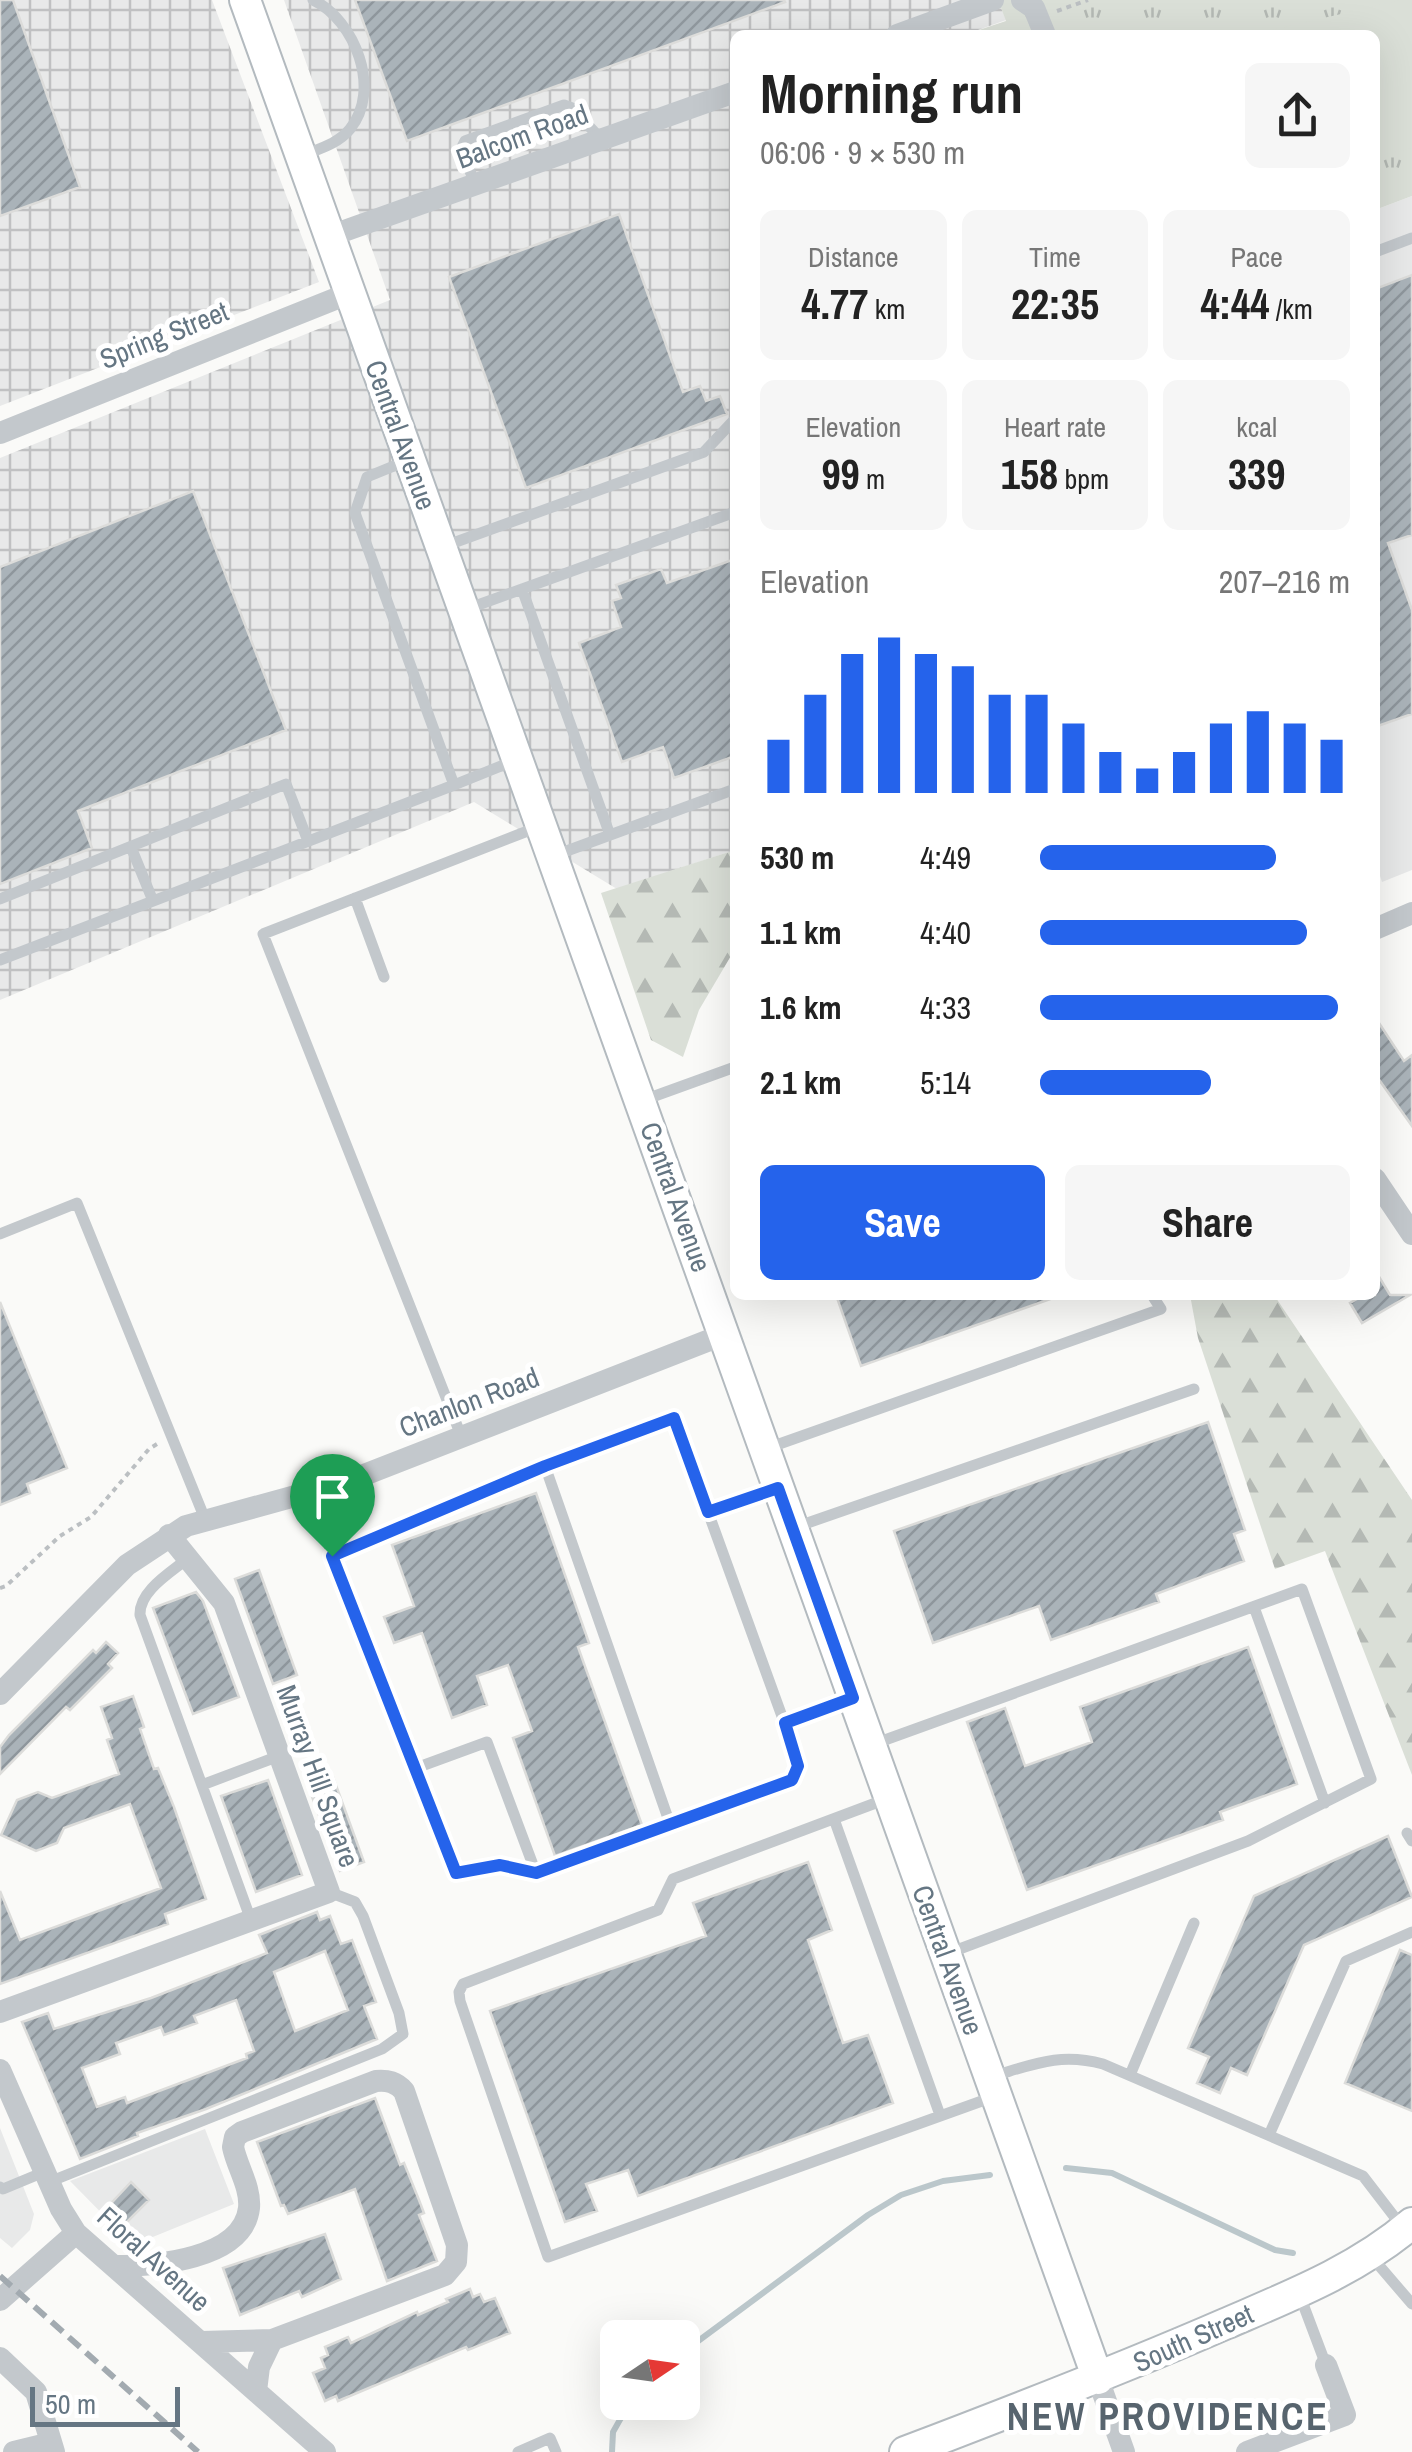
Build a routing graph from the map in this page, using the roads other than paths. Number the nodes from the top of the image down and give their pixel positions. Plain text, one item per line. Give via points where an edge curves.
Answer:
1 (312, 0) edge
2 (993, 0) edge
3 (249, 1) edge
4 (911, 30) edge
5 (730, 94) edge
6 (601, 139) junction
7 (301, 156) junction
8 (476, 186) junction
9 (330, 236) junction
10 (1412, 238) edge
11 (1380, 250) edge
12 (350, 293) junction
13 (730, 424) edge
14 (0, 433) edge
15 (410, 460) junction
16 (730, 514) edge
17 (442, 547) junction
18 (522, 589) junction
19 (464, 610) junction
20 (518, 760) junction
21 (454, 784) junction
22 (730, 791) edge
23 (542, 826) junction
24 (610, 835) junction
25 (308, 840) junction
26 (131, 846) junction
27 (553, 856) junction
28 (355, 898) junction
29 (0, 899) edge
30 (153, 900) junction
31 (1412, 913) edge
32 (1380, 927) edge
33 (0, 960) edge
34 (384, 978) dead end
35 (730, 1069) edge
36 (641, 1102) junction
37 (1380, 1187) edge
38 (0, 1234) edge
39 (1412, 1234) edge
40 (1155, 1300) edge
41 (724, 1334) junction
42 (1194, 1389) dead end
43 (462, 1438) junction
44 (765, 1449) junction
45 (545, 1466) junction
46 (778, 1488) junction
47 (308, 1492) junction
48 (708, 1512) junction
49 (205, 1519) junction
50 (793, 1528) junction
51 (169, 1535) junction
52 (332, 1556) junction
53 (186, 1559) junction
54 (1254, 1606) junction
55 (0, 1694) edge
56 (853, 1698) junction
57 (785, 1723) junction
58 (870, 1745) junction
59 (279, 1756) junction
60 (416, 1768) junction
61 (202, 1785) junction
62 (889, 1798) junction
63 (1325, 1803) junction
64 (834, 1819) junction
65 (670, 1824) junction
66 (536, 1873) junction
67 (328, 1892) junction
68 (251, 1920) junction
69 (1194, 1922) dead end
70 (1412, 1932) edge
71 (946, 1954) junction
72 (0, 2012) edge
73 (0, 2070) edge
74 (1130, 2075) junction
75 (993, 2086) junction
76 (940, 2115) junction
77 (1269, 2136) junction
78 (46, 2177) junction
79 (0, 2187) edge
80 (1408, 2226) edge
81 (76, 2233) junction
82 (1370, 2255) junction
83 (177, 2262) junction
84 (114, 2266) junction
85 (1298, 2292) junction
86 (0, 2300) edge
87 (160, 2304) junction
88 (1412, 2304) edge
89 (272, 2340) junction
90 (202, 2342) junction
91 (0, 2358) edge
92 (1326, 2365) joint
93 (1098, 2379) junction
94 (256, 2391) junction
95 (1301, 2442) edge
96 (58, 2449) edge
97 (14, 2452) edge
98 (324, 2452) edge
99 (518, 2452) edge
100 (556, 2452) edge
101 (906, 2452) edge
102 (1124, 2452) edge
103 (1248, 2452) edge

1 - 7 lane via 345,28 365,86 352,127
2 - 4 street
3 - 7 street, Central Avenue
5 - 6 street, Balcom Road
6 - 8 street, Balcom Road
6 - 8 lane via 564,105 464,141
7 - 9 street, Central Avenue
8 - 9 street, Balcom Road
9 - 12 street, Central Avenue
10 - 11 lane
12 - 14 street, Spring Street
12 - 15 street, Central Avenue
13 - 17 lane via 704,452
15 - 17 street, Central Avenue
15 - 21 lane via 367,478 355,514
16 - 18 lane
17 - 19 street, Central Avenue
18 - 19 lane
18 - 24 lane
19 - 20 street, Central Avenue
20 - 21 lane
20 - 23 street, Central Avenue
21 - 25 lane
22 - 24 lane
23 - 27 street, Central Avenue
23 - 28 lane
24 - 27 lane
25 - 26 lane via 286,784
25 - 30 lane
26 - 29 lane
26 - 30 lane
27 - 36 street, Central Avenue
28 - 34 lane
28 - 43 lane via 264,934
30 - 33 lane
31 - 32 street
35 - 36 lane
36 - 41 street, Central Avenue
37 - 39 street
38 - 49 lane via 77,1203
40 - 44 lane via 1161,1308
41 - 43 street, Chanlon Road
41 - 44 street, Central Avenue
42 - 50 lane
43 - 47 street, Chanlon Road
44 - 46 street, Central Avenue
45 - 48 lane via 674,1418
45 - 52 lane
45 - 65 lane
46 - 48 lane
46 - 50 street, Central Avenue
47 - 49 street, Chanlon Road
47 - 52 lane
48 - 57 lane
49 - 51 street, Chanlon Road
50 - 56 street, Central Avenue
51 - 53 street, Murray Hill Square
51 - 55 street, Chanlon Road via 127,1565
52 - 60 lane
53 - 59 street, Murray Hill Square via 224,1603
53 - 61 lane via 146,1594 139,1609
54 - 58 lane
54 - 63 lane
54 - 63 lane via 1302,1589 1371,1779
56 - 57 lane
56 - 58 street, Central Avenue
57 - 65 lane via 798,1766 792,1780
58 - 62 street, Central Avenue
59 - 61 lane
59 - 67 street, Murray Hill Square
60 - 66 lane via 456,1873 500,1865
60 - 66 lane via 487,1742
61 - 68 lane
62 - 64 lane
62 - 71 street, Central Avenue
63 - 71 lane via 1248,1841
64 - 76 lane
64 - 76 lane via 672,1878 658,1910 463,1984 460,2002 548,2257
65 - 66 lane
67 - 68 street, Murray Hill Square
67 - 78 lane via 354,1902 362,1916 403,2034 382,2049
68 - 72 street, Murray Hill Square
69 - 74 lane
70 - 77 lane via 1346,1961
71 - 75 street, Central Avenue
73 - 78 street, Floral Avenue
74 - 75 lane via 1072,2056
74 - 77 lane
75 - 76 lane
75 - 93 street, Central Avenue
77 - 80 lane via 1363,2176
78 - 79 lane
78 - 81 street, Floral Avenue
80 - 82 street, South Street
81 - 84 street, Floral Avenue
81 - 86 street
82 - 85 street, South Street
82 - 88 lane
83 - 84 street
83 - 87 street
83 - 89 street via 235,2236 248,2213 233,2147 242,2132 376,2081 399,2086 456,2245 456,2262 445,2275
84 - 87 street, Floral Avenue
85 - 92 lane
85 - 93 street, South Street
87 - 90 street, Floral Avenue
89 - 90 street
89 - 94 street
90 - 94 street, Floral Avenue
91 - 96 street via 36,2392
92 - 95 street via 1345,2415
93 - 101 street, South Street
93 - 102 street, Central Avenue
94 - 98 street, Floral Avenue
95 - 103 street
96 - 97 street
99 - 100 lane via 550,2438

